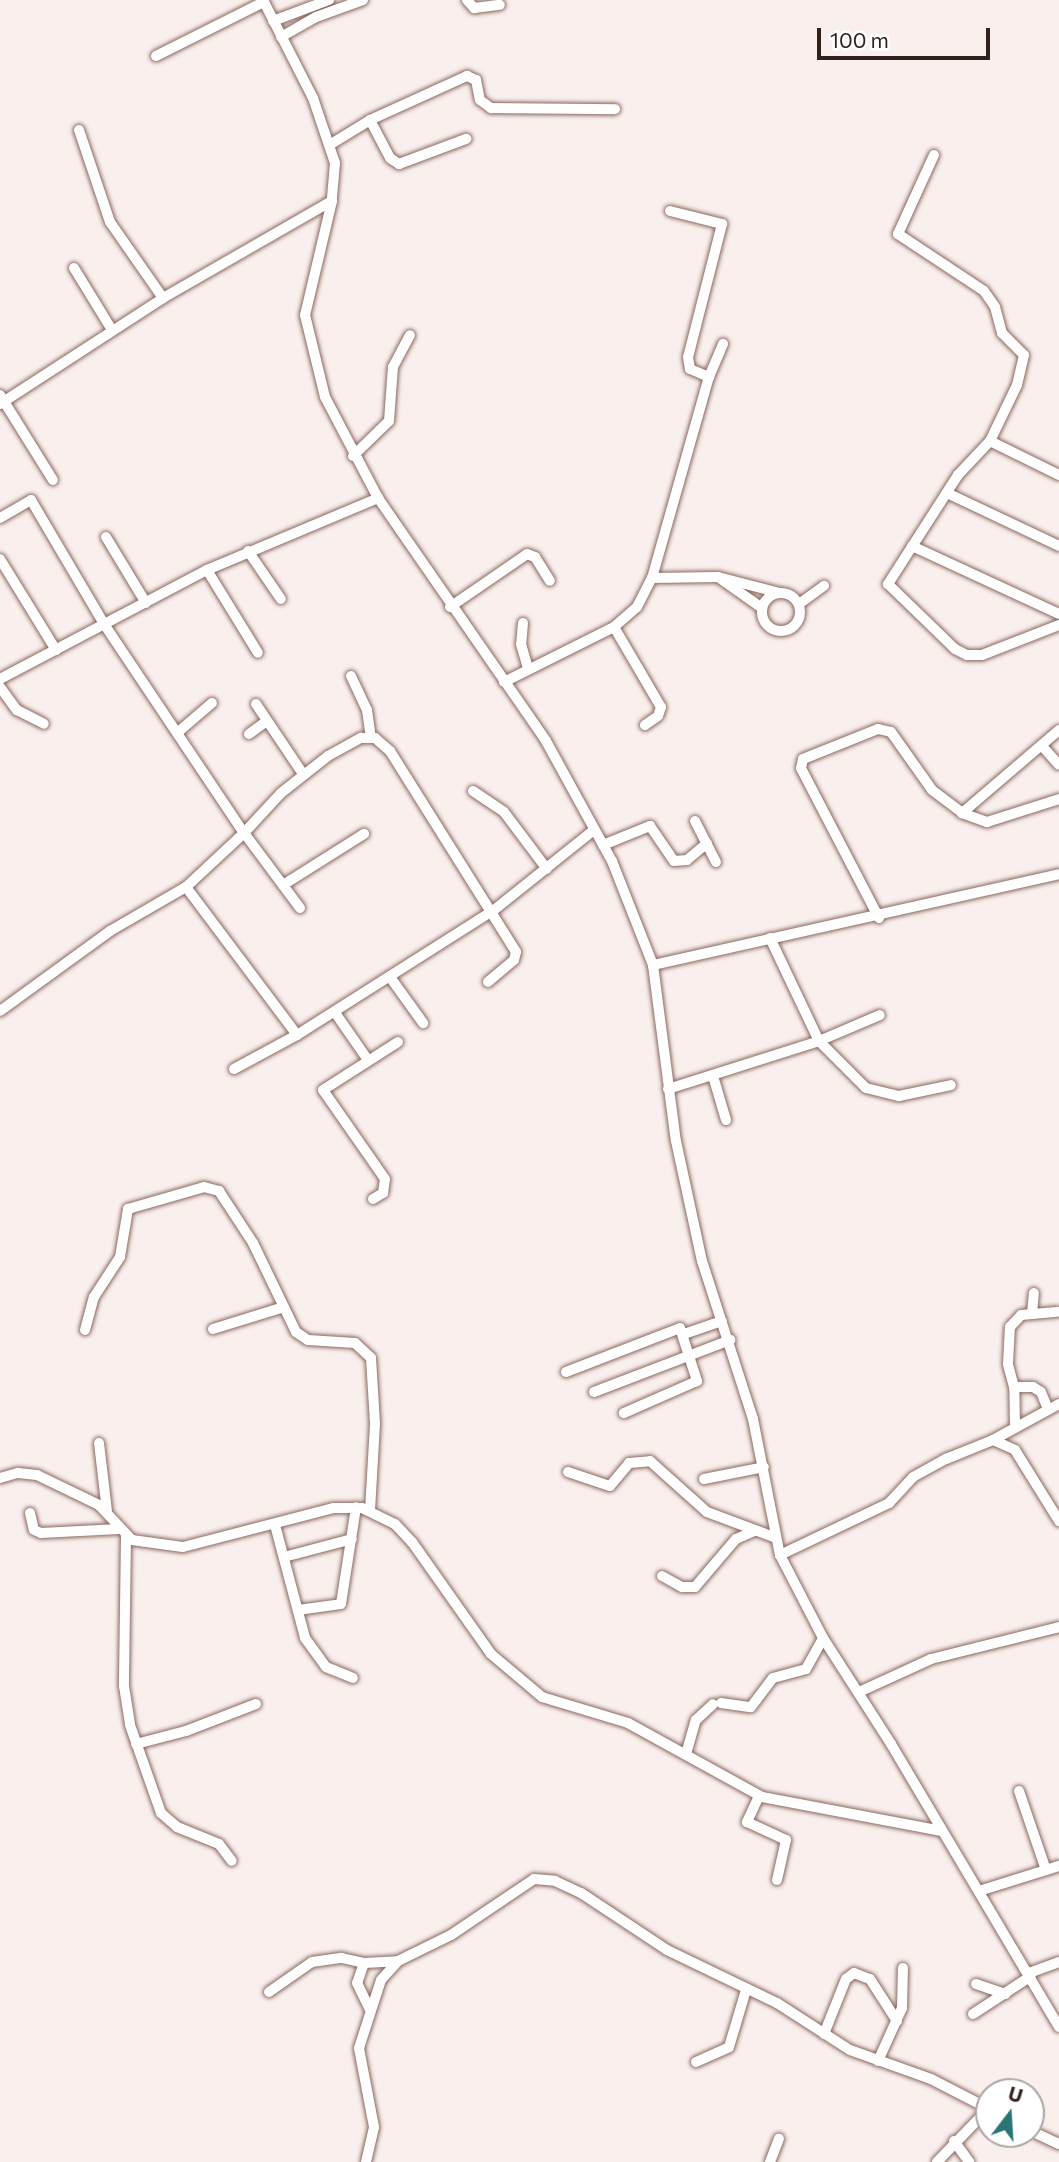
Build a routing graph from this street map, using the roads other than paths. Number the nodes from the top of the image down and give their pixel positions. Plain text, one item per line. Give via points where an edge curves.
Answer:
1 (330, 0) edge
2 (363, 0) edge
3 (467, 0) edge
4 (263, 1) edge
5 (500, 5) dead end
6 (273, 21) junction
7 (281, 37) junction
8 (156, 56) dead end
9 (615, 109) dead end
10 (370, 120) junction
11 (79, 130) dead end
12 (466, 139) dead end
13 (331, 144) junction
14 (934, 155) dead end
15 (332, 201) junction
16 (670, 211) dead end
17 (74, 268) dead end
18 (163, 298) junction
19 (112, 330) junction
20 (410, 335) dead end
21 (723, 344) dead end
22 (709, 377) junction
23 (1, 400) edge
24 (990, 441) junction
25 (353, 456) junction
26 (1059, 475) edge
27 (53, 480) dead end
28 (947, 494) junction
29 (378, 498) junction
30 (0, 518) edge
31 (106, 537) dead end
32 (912, 546) junction
33 (1059, 546) edge
34 (248, 551) junction
35 (0, 559) edge
36 (207, 570) junction
37 (718, 577) junction
38 (652, 578) junction
39 (550, 581) dead end
40 (824, 586) dead end
41 (780, 593) junction
42 (281, 599) dead end
43 (146, 603) junction
44 (799, 604) junction
45 (450, 607) junction
46 (762, 608) junction
47 (1059, 614) edge
48 (523, 623) dead end
49 (104, 624) junction
50 (1059, 625) edge
51 (614, 627) junction
52 (56, 650) junction
53 (258, 653) dead end
54 (528, 668) junction
55 (351, 676) dead end
56 (0, 679) edge
57 (504, 682) junction
58 (0, 687) edge
59 (212, 703) dead end
60 (256, 704) dead end
61 (267, 721) junction
62 (44, 724) dead end
63 (645, 725) dead end
64 (1059, 730) edge
65 (177, 733) junction
66 (249, 734) dead end
67 (372, 737) junction
68 (1042, 746) junction
69 (1059, 765) edge
70 (303, 774) junction
71 (473, 791) dead end
72 (1059, 799) edge
73 (962, 813) junction
74 (695, 821) dead end
75 (594, 830) junction
76 (244, 833) junction
77 (364, 834) dead end
78 (707, 844) junction
79 (603, 845) junction
80 (716, 862) dead end
81 (547, 869) junction
82 (1059, 874) edge
83 (283, 886) junction
84 (186, 887) junction
85 (300, 908) dead end
86 (494, 910) junction
87 (879, 918) junction
88 (770, 938) junction
89 (653, 965) junction
90 (390, 977) junction
91 (488, 982) dead end
92 (0, 1011) edge
93 (336, 1014) junction
94 (880, 1015) dead end
95 (423, 1023) dead end
96 (297, 1035) junction
97 (819, 1041) junction
98 (398, 1042) dead end
99 (368, 1060) junction
100 (234, 1069) dead end
101 (713, 1076) junction
102 (951, 1086) dead end
103 (668, 1089) junction
104 (726, 1119) dead end
105 (373, 1199) dead end
106 (1034, 1293) dead end
107 (284, 1307) junction
108 (1057, 1312) edge
109 (1032, 1314) junction
110 (722, 1321) junction
111 (213, 1329) dead end
112 (85, 1330) dead end
113 (684, 1334) junction
114 (730, 1340) junction
115 (691, 1352) junction
116 (566, 1372) dead end
117 (1014, 1387) junction
118 (594, 1392) dead end
119 (1059, 1404) edge
120 (1048, 1409) junction
121 (624, 1413) dead end
122 (1015, 1426) junction
123 (993, 1440) junction
124 (99, 1443) dead end
125 (764, 1467) junction
126 (568, 1472) dead end
127 (0, 1478) edge
128 (704, 1479) dead end
129 (356, 1507) junction
130 (107, 1511) junction
131 (370, 1511) junction
132 (30, 1513) dead end
133 (1059, 1521) edge
134 (275, 1525) junction
135 (755, 1531) junction
136 (122, 1533) junction
137 (774, 1537) junction
138 (352, 1539) junction
139 (780, 1555) junction
140 (284, 1557) junction
141 (662, 1576) dead end
142 (298, 1610) junction
143 (1059, 1627) edge
144 (823, 1638) junction
145 (353, 1678) dead end
146 (859, 1692) junction
147 (256, 1704) dead end
148 (136, 1744) junction
149 (686, 1754) junction
150 (1019, 1791) dead end
151 (759, 1796) junction
152 (942, 1831) junction
153 (232, 1861) dead end
154 (1059, 1866) edge
155 (1046, 1870) junction
156 (778, 1880) dead end
157 (979, 1891) junction
158 (398, 1961) junction
159 (1059, 1962) edge
160 (364, 1963) junction
161 (903, 1968) dead end
162 (1030, 1974) junction
163 (976, 1984) dead end
164 (746, 1990) junction
165 (269, 1992) dead end
166 (1004, 1994) junction
167 (370, 2010) junction
168 (973, 2014) dead end
169 (897, 2021) junction
170 (1059, 2027) edge
171 (824, 2034) junction
172 (878, 2061) junction
173 (696, 2062) dead end
174 (975, 2102) edge
175 (975, 2121) edge
176 (779, 2139) dead end
177 (954, 2141) junction
178 (366, 2162) edge
179 (771, 2162) edge
180 (937, 2162) edge
181 (970, 2162) edge

1 - 6 street
2 - 7 street via 316,17
3 - 5 street via 474,8
4 - 6 street
4 - 8 street
6 - 7 street
7 - 13 street
9 - 10 street via 491,107 482,103 476,80 467,76
10 - 12 street via 390,158 399,164
10 - 13 street
11 - 18 street via 110,222
13 - 15 street via 335,163
14 - 24 street via 898,234 984,291 995,307 1002,333 1024,355 1017,385
15 - 18 street
15 - 25 street via 309,295 306,330 325,397
16 - 22 street via 722,224 688,357 690,369
17 - 19 street
18 - 19 street
19 - 23 street
20 - 25 street via 393,367 389,421
21 - 22 street
22 - 38 street
23 - 27 street
24 - 26 street
24 - 28 street via 963,468
25 - 29 street
28 - 32 street
28 - 33 street
29 - 34 street
29 - 45 street
30 - 49 street via 31,500
31 - 43 street
32 - 47 street
32 - 50 street via 889,580 889,588 961,653 982,655
34 - 36 street
34 - 42 street
35 - 52 street
36 - 43 street
36 - 53 street
37 - 38 street
37 - 41 street
37 - 46 street
38 - 51 street via 637,607
39 - 45 street via 535,557 527,554
40 - 44 street
41 - 44 street
41 - 46 street via 768,597
43 - 49 street
44 - 46 street via 801,616 794,627 783,632 771,629 763,620
45 - 57 street
48 - 54 street via 521,644
49 - 52 street
49 - 65 street
51 - 54 street
51 - 63 street via 661,707 658,716
52 - 56 street
54 - 57 street
55 - 67 street via 367,710
57 - 75 street via 546,741
58 - 62 street via 17,710
59 - 65 street
60 - 61 street
61 - 66 street
61 - 70 street
64 - 68 street
65 - 76 street
67 - 70 street via 328,756
67 - 86 street via 390,751
68 - 69 street
68 - 73 street
70 - 76 street
71 - 81 street via 503,812
72 - 73 street via 987,822
73 - 87 street via 932,790 891,732 878,729 803,759 801,768
74 - 78 street
75 - 79 street
75 - 81 street
76 - 83 street
76 - 84 street
77 - 83 street
78 - 79 street via 687,859 674,861 650,826
78 - 80 street
79 - 89 street
81 - 86 street
82 - 87 street
83 - 85 street
84 - 92 street via 110,931
84 - 96 street
86 - 90 street
86 - 91 street via 516,955
87 - 88 street
88 - 89 street
88 - 97 street
89 - 103 street
90 - 93 street
90 - 95 street
93 - 96 street
93 - 99 street
94 - 97 street
96 - 100 street
97 - 101 street
97 - 102 street via 855,1079 882,1094 899,1096
98 - 99 street
99 - 105 street via 323,1090 385,1179 383,1193
101 - 103 street
101 - 104 street
103 - 110 street via 702,1261
106 - 109 street
107 - 111 street
107 - 112 street via 225,1197 204,1187 128,1209 120,1257 94,1297
107 - 131 street via 301,1336 355,1343 371,1359 375,1424
108 - 109 street
109 - 117 street via 1015,1318 1010,1327 1007,1364
110 - 113 street
110 - 114 street
113 - 115 street
113 - 116 street via 675,1328
114 - 115 street
114 - 125 street
115 - 118 street
115 - 121 street via 697,1381
117 - 120 street via 1041,1392
117 - 122 street
119 - 120 street
120 - 122 street
122 - 123 street
123 - 133 street via 1015,1450
123 - 139 street via 914,1477 889,1503
124 - 130 street
125 - 128 street
125 - 137 street
126 - 135 street via 610,1486 629,1463 650,1461 707,1512
127 - 130 street via 18,1473 37,1475
129 - 131 street
129 - 134 street via 334,1508
129 - 138 street
130 - 136 street
131 - 149 street via 395,1524 412,1542 491,1654 526,1685 560,1704 628,1723
132 - 136 street via 34,1530 41,1533
134 - 136 street via 183,1547
134 - 140 street
135 - 137 street
135 - 141 street via 736,1539 695,1587 682,1587
136 - 148 street via 124,1686
137 - 139 street
138 - 140 street
138 - 142 street via 341,1604
139 - 144 street
140 - 142 street
142 - 145 street via 305,1638 326,1667
143 - 146 street via 931,1659
144 - 146 street
144 - 149 street via 806,1669 773,1678 751,1707 717,1703 696,1720
146 - 152 street
147 - 148 street
148 - 153 street via 161,1813 177,1828 219,1844
149 - 151 street
150 - 155 street
151 - 152 street
151 - 156 street via 746,1819 786,1840
152 - 157 street
154 - 155 street
155 - 157 street
157 - 162 street
158 - 160 street
158 - 164 street via 451,1936 525,1882 544,1879 581,1893 667,1950
158 - 167 street via 381,1980
159 - 162 street
160 - 165 street via 342,1958 312,1962
160 - 167 street via 357,1983
161 - 169 street via 902,2008
162 - 166 street
162 - 170 street
163 - 166 street
164 - 171 street
164 - 173 street via 729,2047
166 - 168 street
167 - 178 street via 359,2048 374,2127
169 - 171 street via 870,1979 854,1973 846,1979
169 - 172 street
171 - 172 street
172 - 174 street via 931,2079
175 - 177 street
176 - 179 street
177 - 180 street
177 - 181 street

